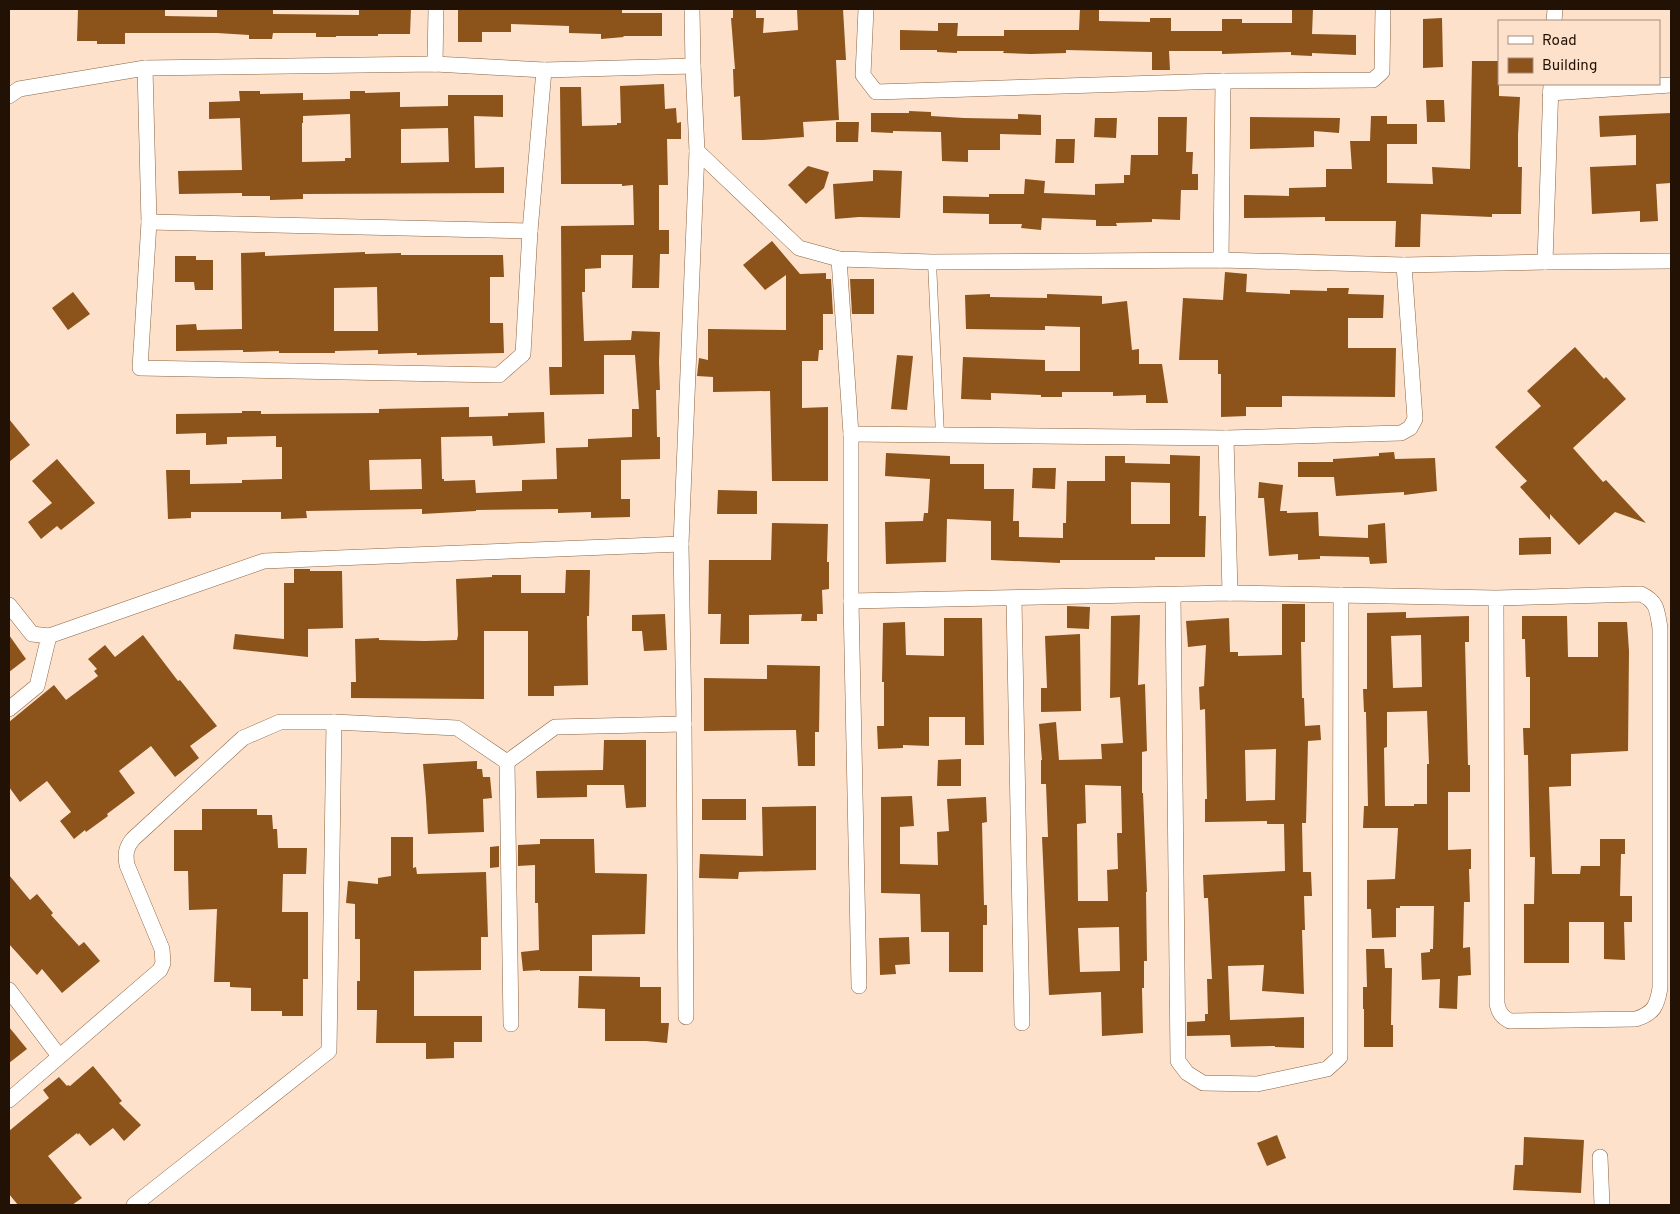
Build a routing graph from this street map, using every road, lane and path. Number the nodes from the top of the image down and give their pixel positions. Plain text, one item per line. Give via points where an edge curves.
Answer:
1 (436, 9) edge
2 (692, 9) edge
3 (866, 9) edge
4 (1383, 9) edge
5 (435, 64) junction
6 (693, 66) junction
7 (144, 68) junction
8 (544, 70) junction
9 (1224, 81) junction
10 (1671, 85) edge
11 (1551, 88) edge
12 (9, 96) edge
13 (697, 151) junction
14 (149, 222) junction
15 (530, 231) junction
16 (839, 258) junction
17 (1221, 260) junction
18 (1671, 261) edge
19 (932, 262) junction
20 (1545, 262) junction
21 (1404, 265) junction
22 (851, 434) junction
23 (940, 435) junction
24 (1226, 438) junction
25 (681, 544) junction
26 (1230, 593) junction
27 (1173, 595) junction
28 (1341, 595) junction
29 (1014, 598) junction
30 (1496, 598) junction
31 (851, 601) junction
32 (9, 605) edge
33 (49, 636) junction
34 (9, 709) edge
35 (334, 722) junction
36 (684, 724) junction
37 (507, 762) junction
38 (860, 986) dead end
39 (9, 990) edge
40 (686, 1018) dead end
41 (1022, 1023) dead end
42 (511, 1024) dead end
43 (59, 1056) junction
44 (9, 1100) edge
45 (1600, 1157) dead end
46 (134, 1205) edge
47 (1602, 1205) edge

1 - 5 street
2 - 6 street
3 - 9 street via 864,76 876,92
4 - 9 street via 1382,72 1373,80
5 - 7 street
5 - 8 street
6 - 8 street
6 - 13 street
7 - 12 street via 19,89
7 - 14 street
8 - 15 street
9 - 17 street
10 - 11 street
11 - 20 street
13 - 16 street via 799,248
13 - 25 street
14 - 15 street
14 - 15 street via 140,368 499,374 524,354
16 - 19 street
16 - 22 street
17 - 19 street
17 - 21 street
18 - 20 street
19 - 23 lane
20 - 21 street
21 - 24 street via 1415,419 1410,428 1401,433
22 - 23 street
22 - 31 street
23 - 24 street
24 - 26 street
25 - 33 street via 264,561
25 - 36 street
26 - 27 street
26 - 28 street
27 - 28 street via 1178,1061 1187,1073 1204,1083 1257,1084 1327,1069 1340,1057
27 - 29 street
28 - 30 street
29 - 31 street
29 - 41 street
30 - 30 street via 1499,1011 1510,1021 1636,1019 1645,1016 1658,1002 1660,988 1660,628 1656,606 1641,594
31 - 38 street
32 - 33 street via 32,634
33 - 34 street via 37,686
35 - 37 street via 457,728
35 - 43 street via 280,722 243,738 128,844 127,865 162,949 163,963 155,976
35 - 46 street via 329,1051
36 - 37 street via 555,727
36 - 40 street
37 - 42 street
39 - 43 street
43 - 44 street
45 - 47 street

